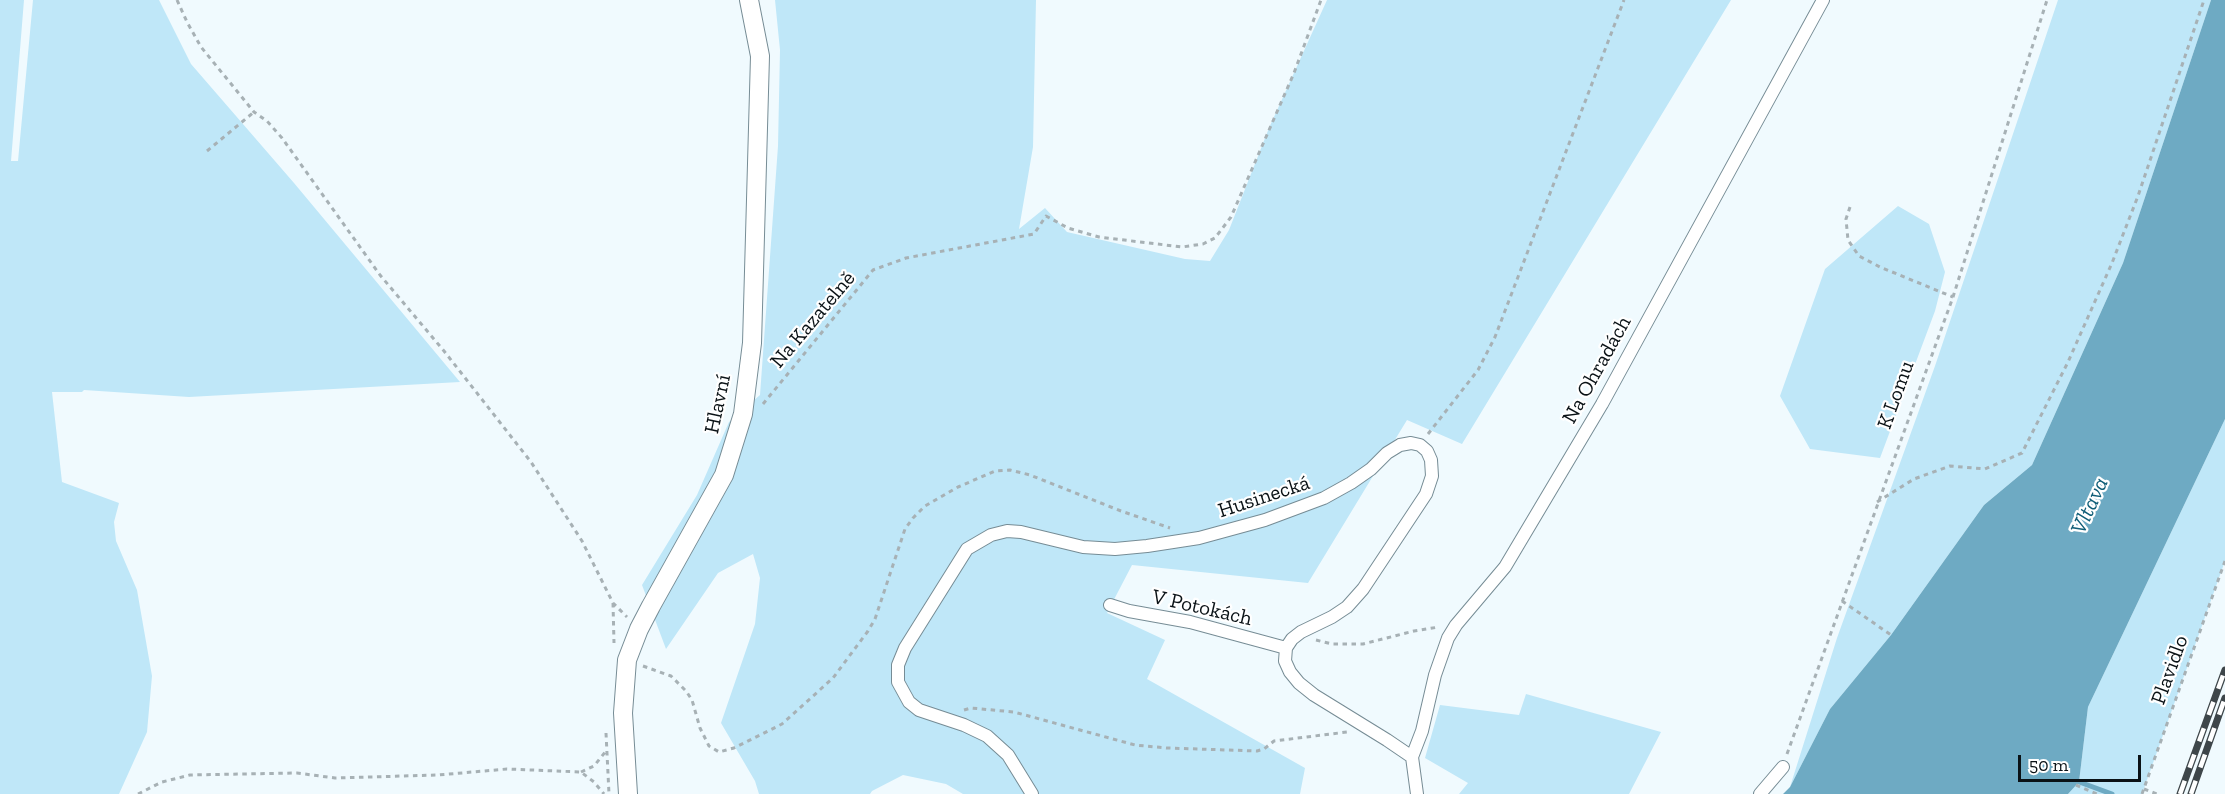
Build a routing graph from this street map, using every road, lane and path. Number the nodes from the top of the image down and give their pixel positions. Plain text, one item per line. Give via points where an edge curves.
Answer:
1 (177, 0) edge
2 (749, 0) edge
3 (1321, 0) edge
4 (1624, 0) edge
5 (1823, 0) edge
6 (2047, 0) edge
7 (2204, 0) edge
8 (254, 112) junction
9 (207, 152) dead end
10 (1850, 207) dead end
11 (1953, 297) junction
12 (743, 414) junction
13 (1420, 445) junction
14 (1877, 502) junction
15 (1171, 529) dead end
16 (2225, 561) edge
17 (1842, 601) junction
18 (1110, 605) dead end
19 (1456, 625) junction
20 (639, 629) junction
21 (1301, 632) junction
22 (1891, 635) dead end
23 (1286, 648) junction
24 (627, 660) junction
25 (936, 716) junction
26 (1363, 727) junction
27 (606, 751) dead end
28 (1412, 758) junction
29 (1783, 767) joint
30 (581, 772) junction
31 (2076, 785) dead end
32 (2144, 789) junction
33 (138, 794) edge
34 (604, 794) edge
35 (628, 794) edge
36 (1032, 794) edge
37 (1417, 794) edge
38 (1760, 794) edge
39 (2097, 794) edge
40 (2142, 794) edge
41 (2157, 794) edge

1 - 8 path via 201,47
2 - 12 street, Hlavní via 760,56 752,344
3 - 12 path, Na Kazatelně via 1294,74 1231,217 1215,238 1182,248 1099,237 1068,228 1046,216 1034,234 906,258 873,270 759,409
4 - 13 path via 1495,337 1478,369
5 - 19 street, Na Ohradách via 1602,404 1505,567
6 - 11 path, K Lomu
7 - 14 path via 2112,263 2022,453 1985,469 1950,466 1914,479
8 - 9 path
8 - 20 path via 282,138 380,276 531,462 582,541 613,603
10 - 11 path via 1846,219 1848,240 1859,256
11 - 14 path, K Lomu
12 - 20 street, Hlavní via 724,475
13 - 21 street via 1431,460 1432,476 1426,494 1347,607
13 - 25 street, Husinecká via 1400,445 1371,470 1324,498 1199,538 1114,549 1083,547 1007,531 981,540 967,549 948,577 898,665 898,682 909,702
14 - 17 path, K Lomu
15 - 24 path via 1010,470 995,471 958,487 925,506 905,529 872,625 824,688 782,724 719,752 709,746 692,700 675,679
16 - 32 path, Plavidlo
17 - 22 path
17 - 29 path, K Lomu
18 - 23 street, V Potokách
19 - 21 path via 1363,644 1332,644
19 - 28 street, Na Ohradách via 1442,650
20 - 24 street, Hlavní
21 - 23 street
23 - 26 street via 1285,661 1299,683
24 - 35 street, Hlavní via 623,713
25 - 26 path via 971,708 1003,711 1135,745 1257,751 1274,741
25 - 36 street, Husinecká via 987,736 1008,755
26 - 28 street
27 - 30 path via 594,766
28 - 37 street
29 - 38 street
30 - 33 path via 507,769 335,777 297,773 190,775 162,782
30 - 34 path
31 - 39 path
32 - 40 path, Plavidlo
32 - 41 path

